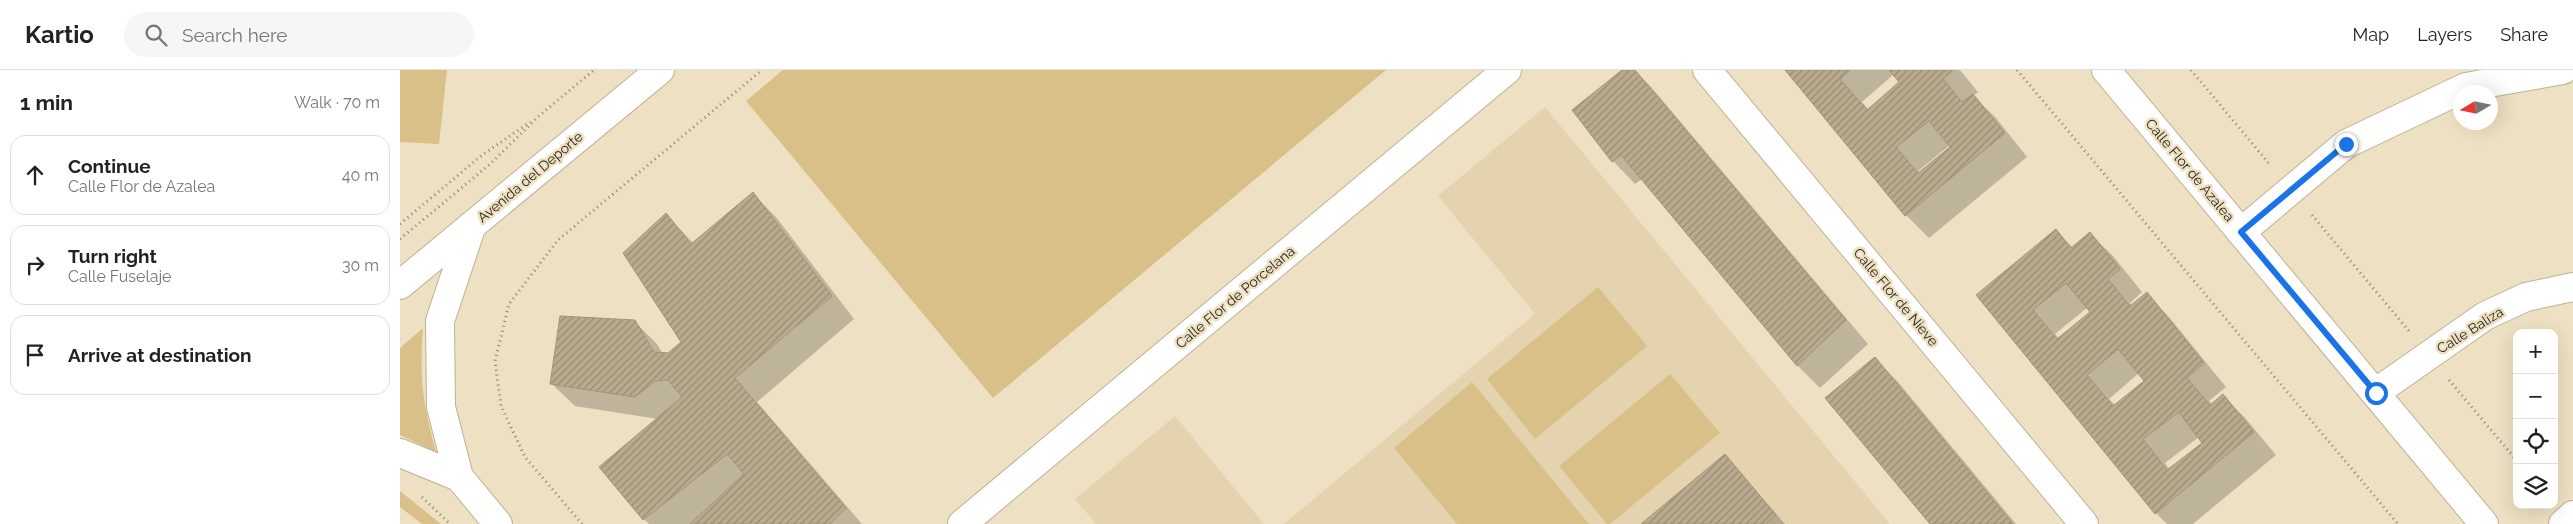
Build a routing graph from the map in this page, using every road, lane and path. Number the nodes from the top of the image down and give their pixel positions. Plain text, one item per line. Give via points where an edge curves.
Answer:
1 (594, 70) edge
2 (660, 70) edge
3 (762, 70) edge
4 (1507, 70) edge
5 (1707, 70) edge
6 (2017, 70) edge
7 (2106, 70) edge
8 (2192, 70) edge
9 (2563, 70) edge
10 (539, 116) junction
11 (2292, 190) junction
12 (400, 224) edge
13 (472, 225) junction
14 (2241, 232) junction
15 (400, 239) edge
16 (400, 285) edge
17 (2573, 287) edge
18 (2429, 356) junction
19 (2376, 393) junction
20 (400, 453) edge
21 (2513, 456) edge
22 (460, 477) junction
23 (420, 496) dead end
24 (2573, 515) edge
25 (450, 524) edge
26 (498, 524) edge
27 (582, 524) edge
28 (962, 524) edge
29 (2084, 524) edge
30 (2398, 524) edge
31 (2484, 524) edge
32 (2563, 524) edge

1 - 10 path
2 - 13 street, Avenida del Deporte
3 - 27 path via 558,240 509,304 495,361 501,406 525,456
4 - 28 street, Calle Flor de Porcelana
5 - 29 street, Calle Flor de Nieve
6 - 30 path
7 - 14 street, Calle Flor de Azalea
8 - 11 path
9 - 11 street via 2466,87 2346,144
10 - 12 path via 482,156
10 - 15 path via 489,165
11 - 14 street
11 - 18 path
13 - 16 street, Avenida del Deporte
13 - 22 street via 440,321 442,407
14 - 19 street, Calle Flor de Azalea
17 - 18 street, Calle Baliza via 2526,297 2493,312
18 - 19 street, Calle Baliza
18 - 21 path
19 - 31 street, Calle Flor de Azalea
20 - 22 street
22 - 26 street
23 - 25 path
24 - 32 street

